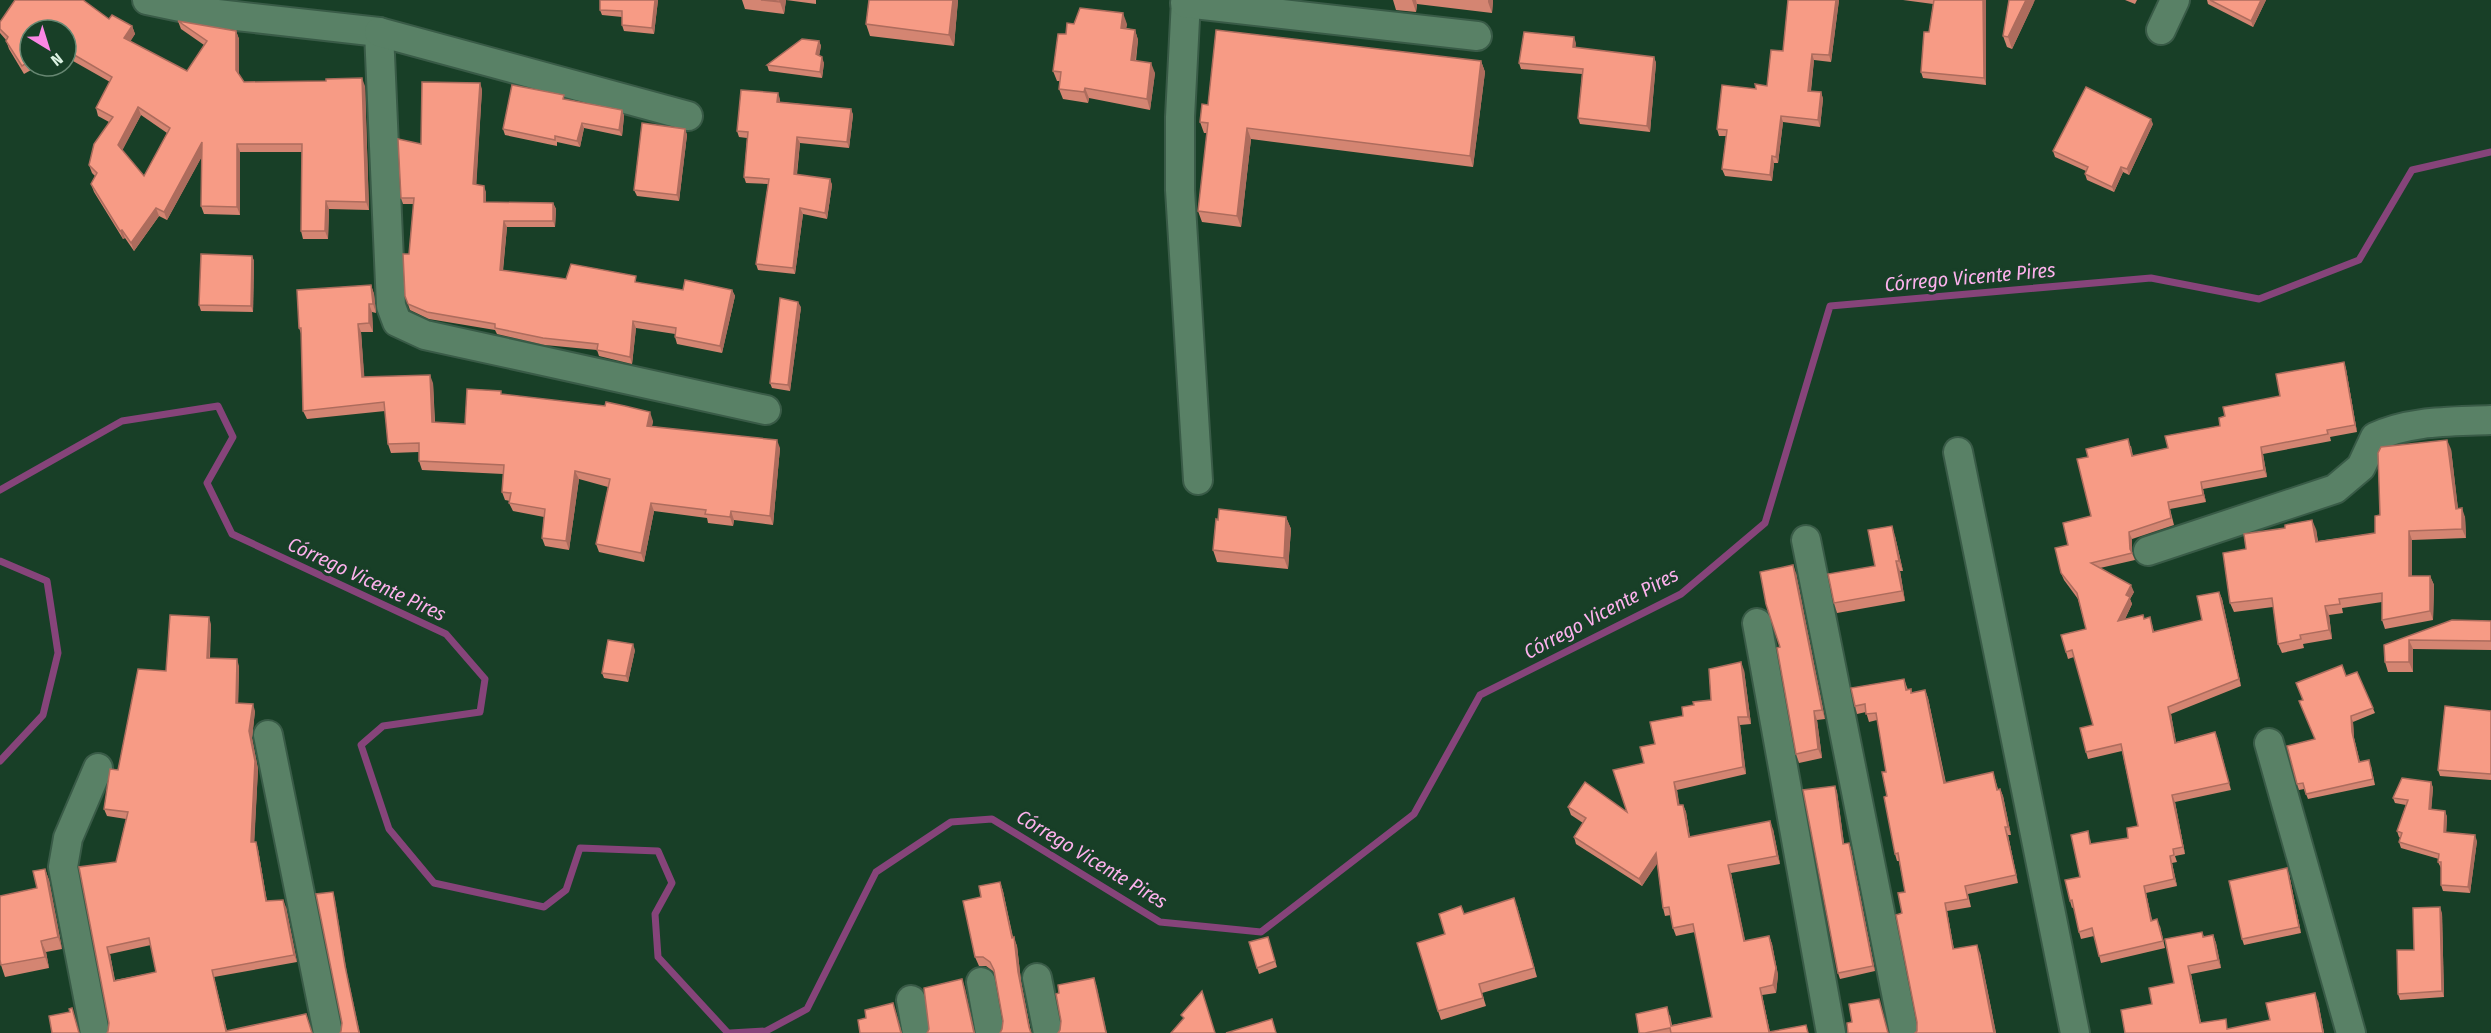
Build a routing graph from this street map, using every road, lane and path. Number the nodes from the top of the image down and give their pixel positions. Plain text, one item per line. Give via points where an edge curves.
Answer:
1 (147, 0) edge
2 (2175, 0) edge
3 (1185, 2) edge
4 (2161, 30) dead end
5 (379, 32) junction
6 (1477, 36) dead end
7 (688, 116) dead end
8 (766, 410) dead end
9 (2491, 420) edge
10 (1958, 452) dead end
11 (1198, 480) dead end
12 (1806, 540) dead end
13 (2148, 551) dead end
14 (1758, 623) dead end
15 (268, 735) dead end
16 (2269, 743) dead end
17 (98, 768) dead end
18 (1037, 978) dead end
19 (981, 982) dead end
20 (911, 1000) dead end
21 (95, 1033) edge
22 (328, 1033) edge
23 (917, 1033) edge
24 (990, 1033) edge
25 (1048, 1033) edge
26 (1831, 1033) edge
27 (1904, 1033) edge
28 (2075, 1033) edge
29 (2350, 1033) edge

1 - 5 street via 209,13
2 - 4 street
3 - 6 street
3 - 11 street via 1180,190
5 - 7 street
5 - 8 street via 391,306 397,322 425,335
9 - 13 street via 2390,430 2375,437 2361,467 2335,489
10 - 28 street
12 - 27 street
14 - 26 street
15 - 22 street
16 - 29 street
17 - 21 street via 68,838 63,867
18 - 25 street
19 - 24 street
20 - 23 street

